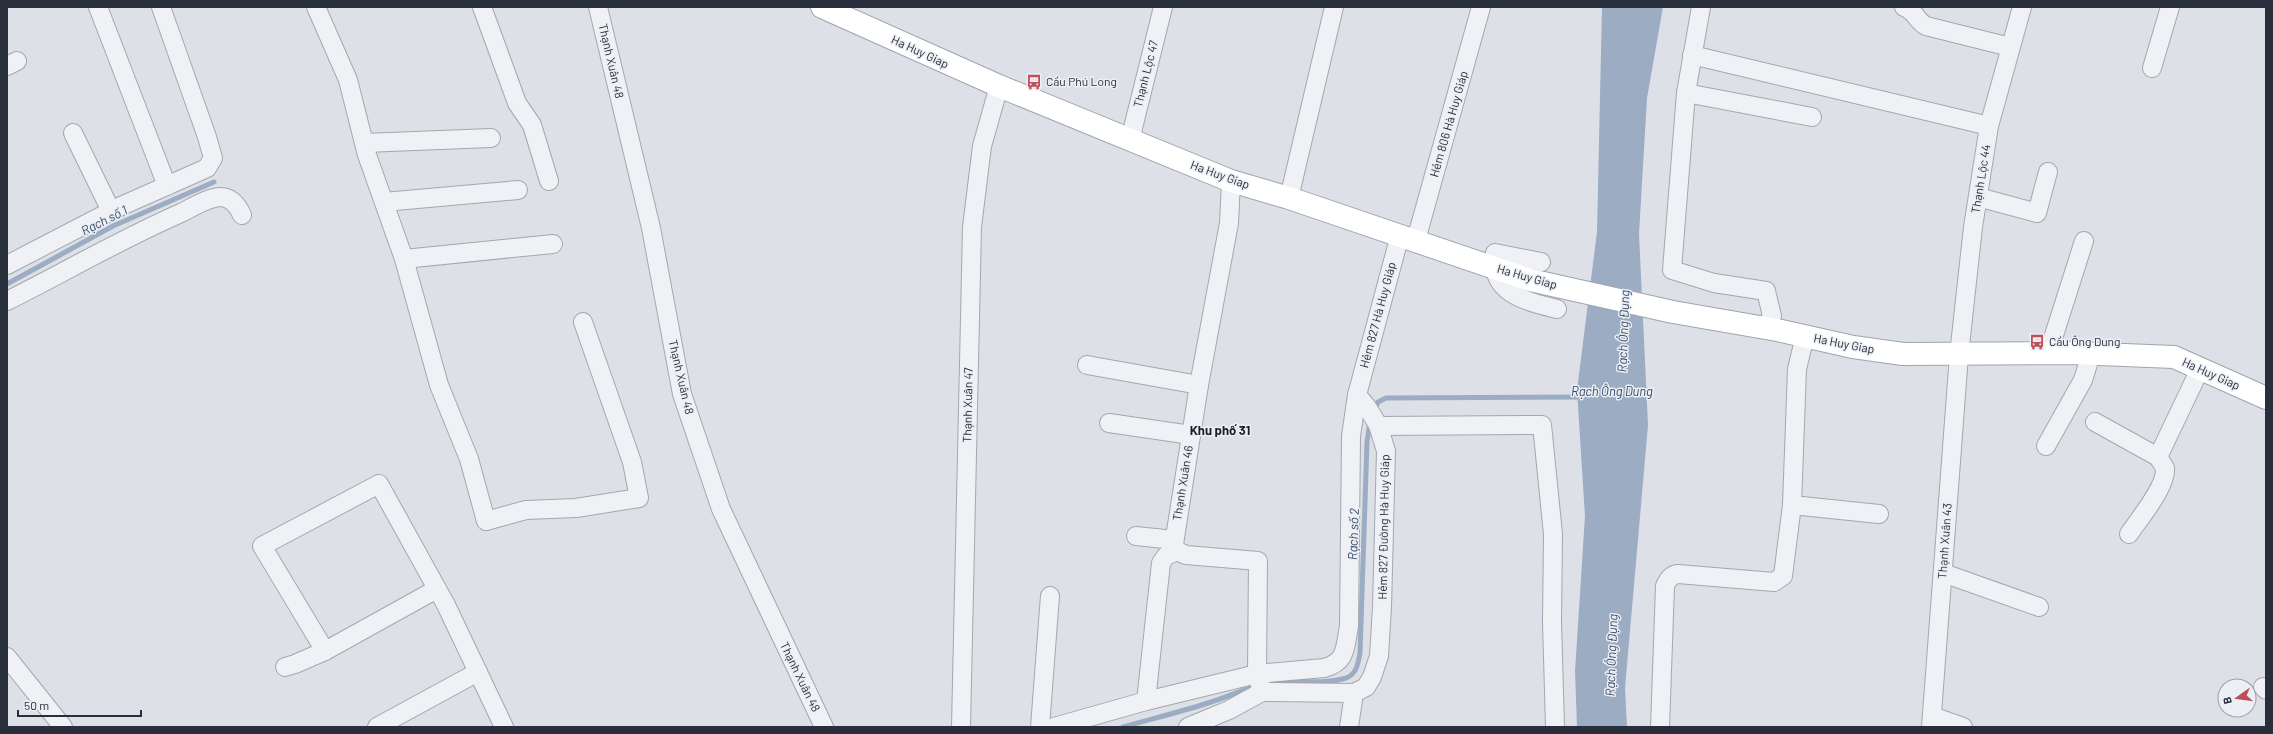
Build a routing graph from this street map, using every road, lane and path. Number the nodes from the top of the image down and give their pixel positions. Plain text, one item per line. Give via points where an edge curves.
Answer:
1 (98, 7) edge
2 (161, 7) edge
3 (316, 7) edge
4 (482, 7) edge
5 (598, 7) edge
6 (822, 7) edge
7 (1163, 7) edge
8 (1334, 7) edge
9 (1482, 7) edge
10 (1701, 7) edge
11 (1904, 7) edge
12 (2022, 7) edge
13 (2170, 7) edge
14 (2010, 47) junction
15 (1692, 55) junction
16 (2152, 68) dead end
17 (999, 86) junction
18 (1686, 93) junction
19 (1812, 117) dead end
20 (1989, 126) junction
21 (73, 133) dead end
22 (491, 138) dead end
23 (1130, 140) junction
24 (364, 143) junction
25 (2048, 172) dead end
26 (549, 180) dead end
27 (1231, 181) junction
28 (167, 186) junction
29 (518, 190) dead end
30 (1978, 197) junction
31 (1289, 198) junction
32 (384, 202) junction
33 (111, 211) junction
34 (242, 215) dead end
35 (1408, 238) junction
36 (2084, 241) dead end
37 (553, 244) dead end
38 (404, 259) junction
39 (7, 266) edge
40 (1493, 267) junction
41 (7, 301) edge
42 (1558, 309) dead end
43 (583, 322) dead end
44 (1765, 328) junction
45 (1805, 336) junction
46 (2048, 354) junction
47 (2091, 354) junction
48 (1959, 355) junction
49 (1087, 365) dead end
50 (2200, 369) junction
51 (1198, 386) junction
52 (2266, 398) edge
53 (1362, 401) junction
54 (2095, 422) dead end
55 (1109, 423) dead end
56 (1378, 425) junction
57 (1191, 435) junction
58 (2046, 446) dead end
59 (2158, 457) junction
60 (1792, 506) junction
61 (1879, 514) dead end
62 (2129, 534) dead end
63 (1136, 536) dead end
64 (1176, 545) junction
65 (1943, 573) junction
66 (437, 589) junction
67 (1050, 596) dead end
68 (2039, 607) dead end
69 (324, 650) junction
70 (7, 657) edge
71 (285, 667) dead end
72 (478, 672) junction
73 (1257, 674) junction
74 (1262, 692) junction
75 (1354, 693) junction
76 (1146, 701) junction
77 (1932, 722) edge
78 (63, 727) edge
79 (377, 727) edge
80 (504, 727) edge
81 (824, 727) edge
82 (961, 727) edge
83 (1040, 727) edge
84 (1054, 727) edge
85 (1188, 727) edge
86 (1349, 727) edge
87 (1555, 727) edge
88 (1660, 727) edge
89 (1963, 727) edge

1 - 28 street
2 - 28 street via 214,158 207,168
3 - 24 street via 348,80
4 - 26 street via 517,103 532,126
5 - 81 street, Thạnh Xuân 48 via 651,228 682,394 721,508
6 - 17 main road, Ha Huy Giap
7 - 23 street, Thạnh Lộc 47
8 - 31 street
9 - 35 street, Hẻm 806 Hà Huy Giáp
10 - 15 street
11 - 14 street via 1913,10 1926,26
12 - 14 street, Thạnh Lộc 44
13 - 16 street
14 - 20 street, Thạnh Lộc 44
15 - 18 street
15 - 20 street
17 - 23 main road, Ha Huy Giap
17 - 82 street, Thạnh Xuân 47 via 982,146 972,227
18 - 19 street
18 - 44 street via 1672,270 1714,282 1766,291 1772,316
20 - 30 street, Thạnh Lộc 44
21 - 33 street
22 - 24 street
23 - 27 main road, Ha Huy Giap
24 - 32 street
25 - 30 street via 2037,212
27 - 31 main road, Ha Huy Giap
27 - 51 street, Thạnh Xuân 46 via 1229,223
28 - 33 street
29 - 32 street
30 - 48 street, Thạnh Lộc 44
31 - 35 main road, Ha Huy Giap
32 - 38 street
33 - 39 street
34 - 41 street via 237,205 229,199 220,197 209,200 148,227
35 - 40 main road, Ha Huy Giap
35 - 53 street, Hẻm 827 Hà Huy Giáp
36 - 46 street
37 - 38 street
38 - 43 street via 439,386 469,458 486,521 526,510 576,508 639,498 632,462
40 - 42 street via 1502,287 1526,301
40 - 44 main road, Ha Huy Giap via 1535,271 1673,312
44 - 45 main road, Ha Huy Giap
45 - 48 main road, Ha Huy Giap via 1853,347 1903,354
45 - 60 street via 1797,369
46 - 47 main road, Ha Huy Giap
46 - 48 main road, Ha Huy Giap
47 - 50 main road, Ha Huy Giap via 2174,357
47 - 58 street via 2083,380
48 - 65 street, Thạnh Xuân 43
49 - 51 street
50 - 52 main road, Ha Huy Giap
50 - 59 street
51 - 57 street, Thạnh Xuân 46
53 - 56 street, Hẻm 827 Đường Hà Huy Giáp
53 - 73 street via 1351,436 1349,626 1345,650 1340,661 1334,666
54 - 59 street
55 - 57 street
56 - 75 street, Hẻm 827 Đường Hà Huy Giáp via 1386,451 1379,656 1366,687
56 - 87 street via 1542,425 1553,534
57 - 64 street, Thạnh Xuân 46
59 - 62 street via 2166,468 2164,478
60 - 61 street
60 - 88 street via 1783,576 1780,580 1774,582 1678,574 1670,577 1665,586
63 - 64 street
64 - 73 street via 1186,555 1258,562
64 - 76 street via 1161,563
65 - 68 street
65 - 77 street, Thạnh Xuân 43
66 - 69 street
66 - 69 street via 379,484 262,546
66 - 72 street
67 - 83 street
69 - 71 street
70 - 78 street
72 - 79 street
72 - 80 street
73 - 74 street
73 - 76 street
74 - 75 street
74 - 85 street via 1230,710
75 - 86 street
76 - 84 street
77 - 89 street

